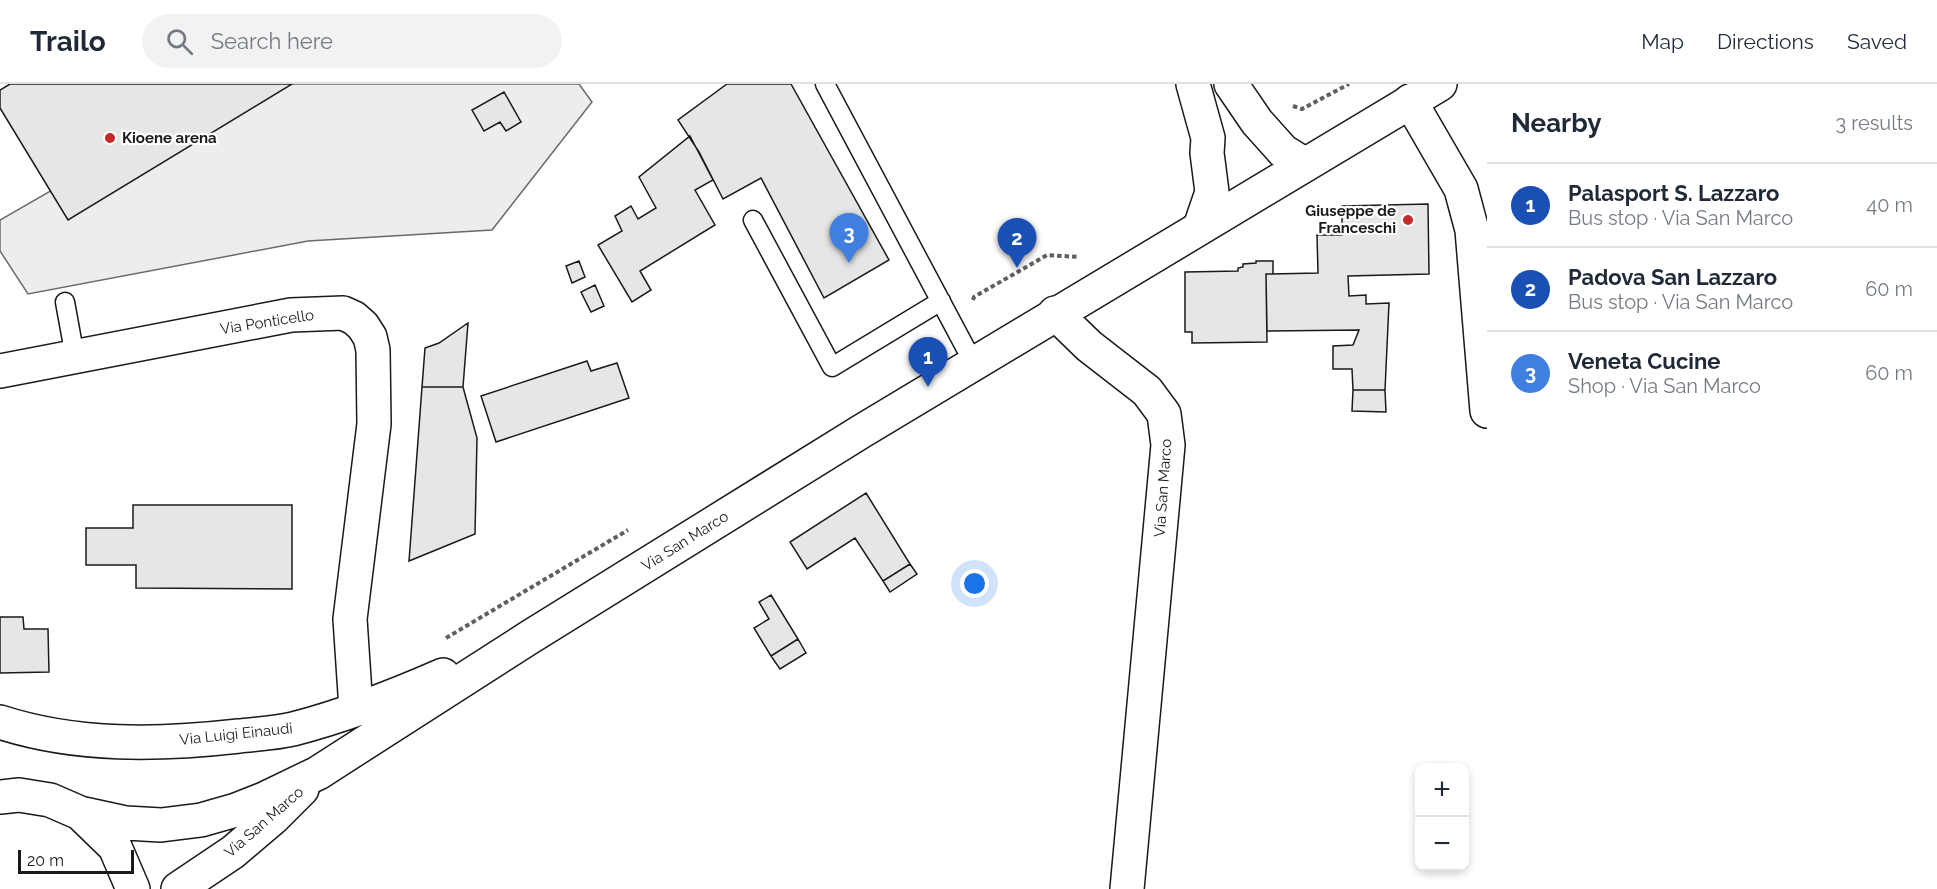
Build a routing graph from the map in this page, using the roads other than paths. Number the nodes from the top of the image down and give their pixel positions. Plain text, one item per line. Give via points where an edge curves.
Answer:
1 (825, 84) edge
2 (1193, 84) edge
3 (1231, 84) edge
4 (1440, 84) edge
5 (1410, 101) junction
6 (1304, 164) junction
7 (753, 220) dead end
8 (1200, 227) junction
9 (1480, 237) edge
10 (941, 301) junction
11 (65, 302) dead end
12 (1055, 313) junction
13 (75, 357) junction
14 (973, 362) junction
15 (0, 371) edge
16 (1487, 411) edge
17 (530, 637) junction
18 (356, 709) junction
19 (0, 722) edge
20 (318, 773) junction
21 (0, 797) edge
22 (80, 813) junction
23 (133, 889) edge
24 (178, 889) edge
25 (1126, 889) edge

1 - 10 lane
2 - 8 street via 1208,138 1212,192
3 - 6 street via 1257,123 1283,151
4 - 5 street, Via San Marco
5 - 6 street, Via San Marco
5 - 9 street via 1461,189
6 - 8 street, Via San Marco
7 - 10 lane via 832,367
8 - 12 street, Via San Marco
9 - 16 street
10 - 14 lane
11 - 13 lane
12 - 14 street, Via San Marco
12 - 25 street, Via San Marco via 1089,346 1147,391 1164,414 1168,445
13 - 15 street, Via Ponticello
13 - 18 street, Via Ponticello via 291,315 343,313 363,326 373,350 374,424 350,619
14 - 17 street, Via San Marco
17 - 18 street, Via Luigi Einaudi
17 - 20 street, Via San Marco
18 - 19 street, Via Luigi Einaudi via 292,729 206,740 111,743 33,733
20 - 22 street, Via San Marco via 264,799 201,820 161,825
20 - 24 street, Via San Marco via 233,852
21 - 22 street via 19,795 50,800
22 - 23 street via 115,847

